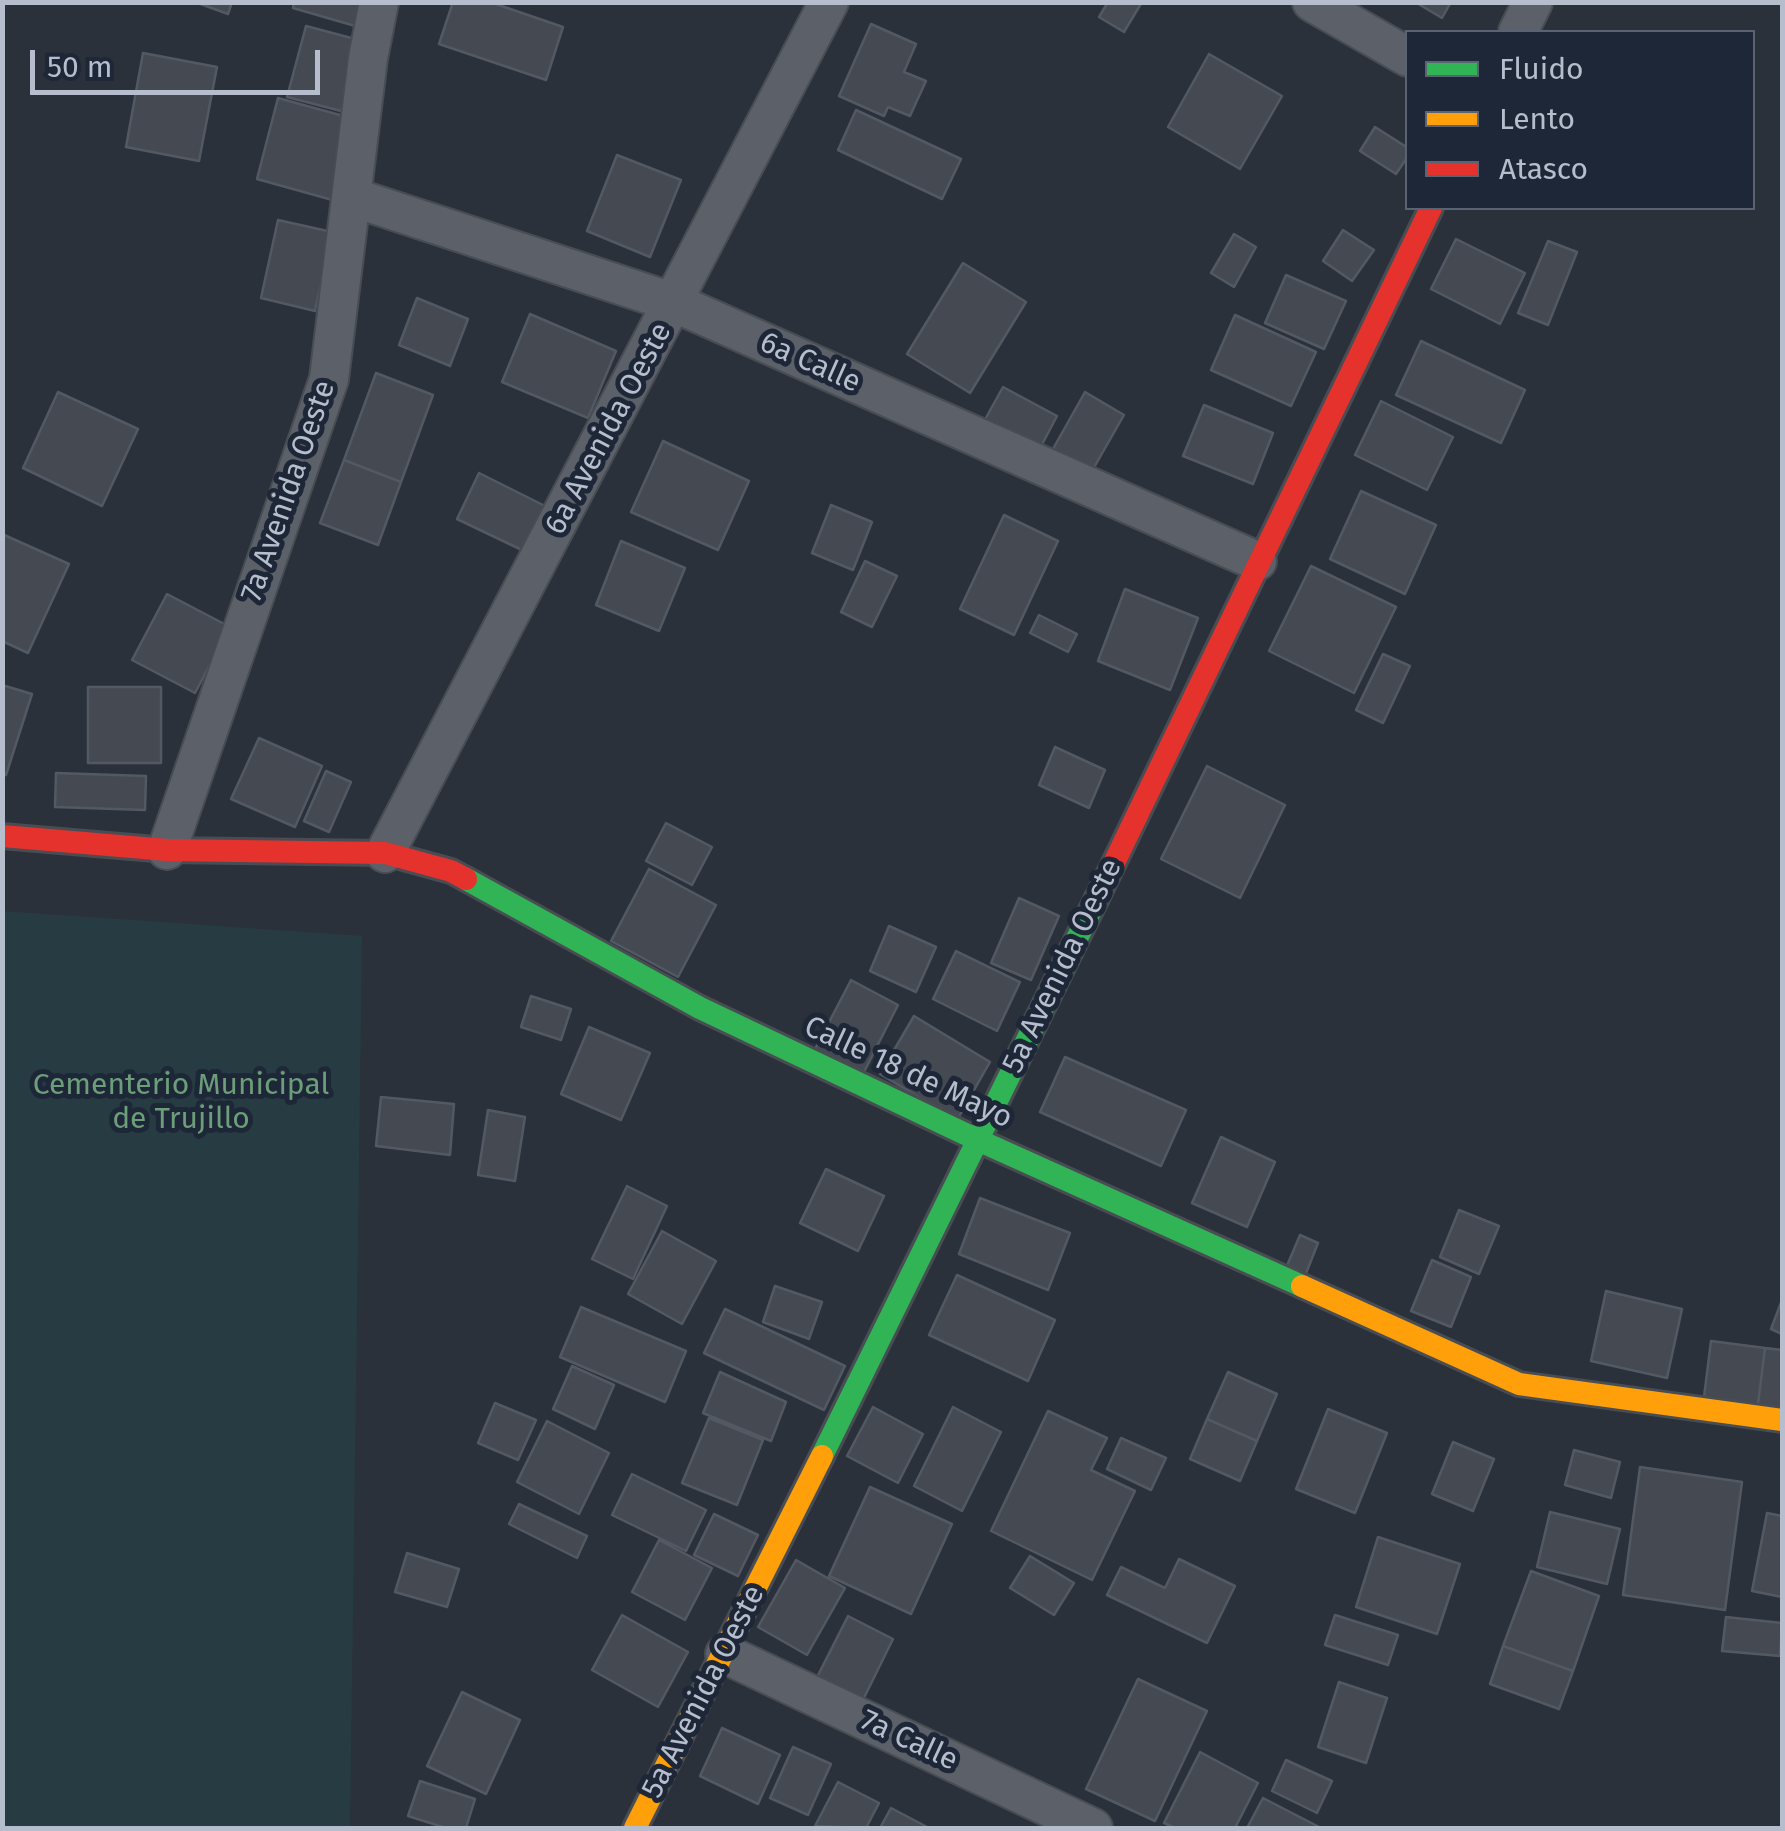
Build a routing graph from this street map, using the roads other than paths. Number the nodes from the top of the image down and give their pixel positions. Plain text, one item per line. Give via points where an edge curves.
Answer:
1 (379, 2) edge
2 (829, 2) edge
3 (1312, 2) edge
4 (1533, 2) edge
5 (1519, 30) edge
6 (1405, 55) edge
7 (352, 196) junction
8 (1429, 210) edge
9 (675, 303) junction
10 (1258, 561) junction
11 (2, 836) edge
12 (166, 850) junction
13 (385, 853) junction
14 (980, 1141) junction
15 (1782, 1420) edge
16 (725, 1654) junction
17 (635, 1828) edge
18 (1093, 1828) edge

1 - 7 street, 7a Avenida Oeste
2 - 9 street, 6a Avenida Oeste
3 - 6 street
4 - 5 street
7 - 9 street, 6a Calle
7 - 12 street, 7a Avenida Oeste via 329,379
8 - 10 street, 5a Avenida Oeste
9 - 10 street, 6a Calle
9 - 13 street, 6a Avenida Oeste
10 - 14 street, 5a Avenida Oeste
11 - 12 street, Calle 18 de Mayo
12 - 13 street, Calle 18 de Mayo
13 - 14 street, Calle 18 de Mayo via 451,872 700,1008
14 - 15 street, Calle 18 de Mayo via 1519,1384
14 - 16 street, 5a Avenida Oeste
16 - 17 street, 5a Avenida Oeste
16 - 18 street, 7a Calle

